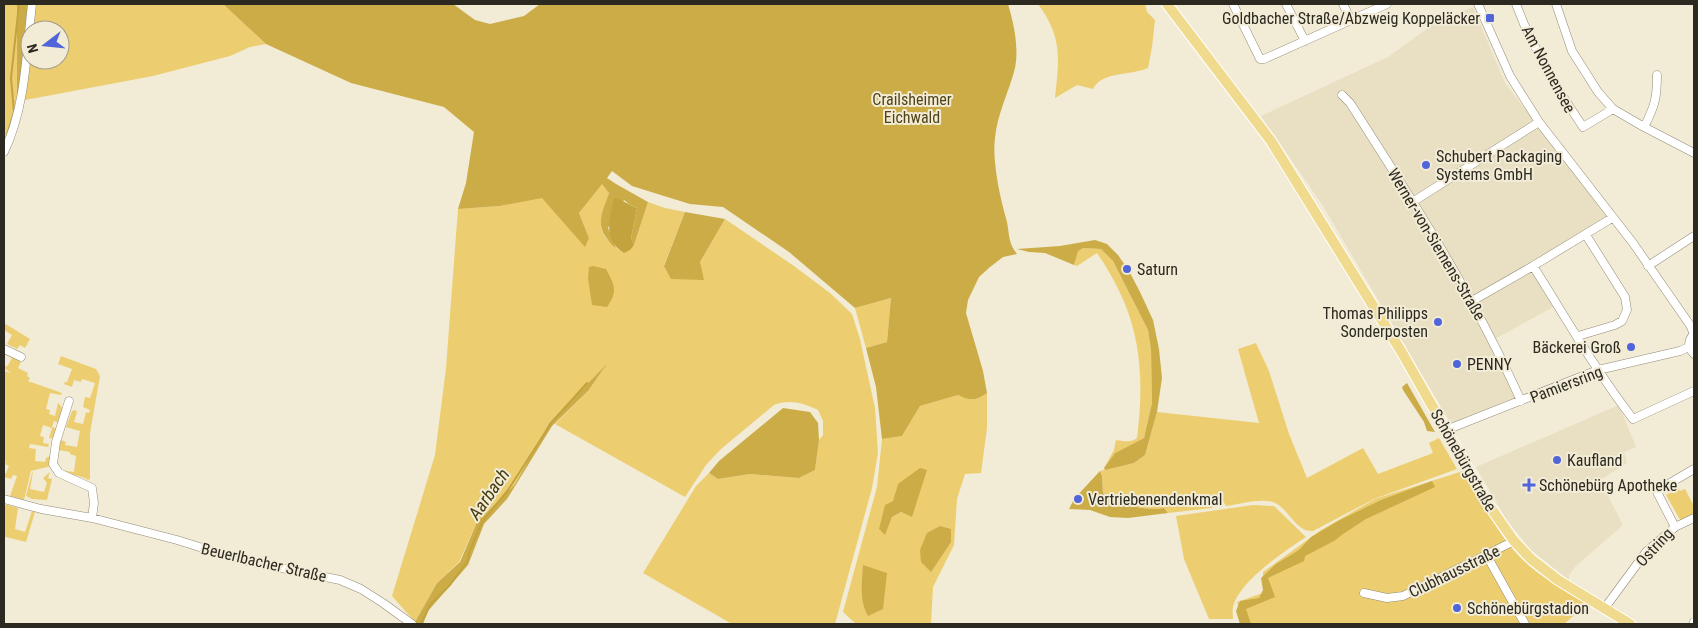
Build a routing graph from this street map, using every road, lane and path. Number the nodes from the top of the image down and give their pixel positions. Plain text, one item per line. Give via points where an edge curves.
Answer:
1 (32, 4) edge
2 (1166, 4) edge
3 (1233, 4) edge
4 (1286, 4) edge
5 (1343, 4) edge
6 (1387, 4) edge
7 (1478, 4) edge
8 (1516, 4) edge
9 (1556, 4) edge
10 (1351, 20) junction
11 (1305, 41) junction
12 (1657, 75) dead end
13 (1342, 95) dead end
14 (1613, 109) junction
15 (1539, 122) junction
16 (1644, 127) junction
17 (4, 152) edge
18 (1694, 153) edge
19 (1414, 201) junction
20 (1612, 218) junction
21 (1586, 235) junction
22 (1694, 236) edge
23 (1534, 266) junction
24 (1648, 266) junction
25 (1472, 301) junction
26 (1694, 334) edge
27 (1578, 336) junction
28 (4, 349) edge
29 (1692, 350) edge
30 (21, 357) dead end
31 (1598, 370) junction
32 (1694, 391) edge
33 (69, 401) dead end
34 (1521, 401) junction
35 (1446, 430) junction
36 (1694, 469) edge
37 (4, 499) edge
38 (92, 518) junction
39 (1694, 518) edge
40 (1675, 527) junction
41 (1514, 542) junction
42 (1487, 556) junction
43 (1364, 593) dead end
44 (1604, 609) junction
45 (412, 624) edge
46 (1525, 624) edge
47 (1630, 624) edge

1 - 17 street via 17,121
2 - 35 main road, Schönebürgstraße via 1271,141
3 - 11 street via 1260,59
4 - 11 street
5 - 10 street
6 - 10 street
7 - 15 street via 1510,76
8 - 14 street, Am Nonnensee via 1550,77 1583,127
9 - 14 street via 1572,51
10 - 11 street
12 - 16 street via 1657,96
13 - 19 street, Werner-von-Siemens-Straße
14 - 16 street
15 - 19 street
15 - 20 street
16 - 18 street
19 - 25 street, Werner-von-Siemens-Straße
20 - 21 street
20 - 24 street
21 - 23 street
21 - 27 street via 1625,297 1627,310 1622,321 1615,325
22 - 24 street
23 - 25 street
23 - 27 street
24 - 26 street
25 - 34 street, Werner-von-Siemens-Straße
26 - 29 street via 1690,338
27 - 31 street
28 - 30 street
29 - 31 street, Pamiersring
31 - 32 street via 1633,419
31 - 34 street, Pamiersring
33 - 38 street via 56,442 53,464 59,473 92,488
34 - 35 street, Pamiersring
35 - 41 main road, Schönebürgstraße via 1488,504
36 - 40 street, Ostring via 1660,489 1658,494
37 - 38 street, Beuerlbacher Straße
38 - 45 street, Beuerlbacher Straße via 238,559 340,580 376,598
39 - 40 street
40 - 44 street, Ostring via 1646,552
41 - 42 street, Clubhausstraße
41 - 44 main road, Schönebürgstraße via 1558,580
42 - 43 street, Clubhausstraße via 1403,596 1387,598
42 - 46 street
44 - 47 main road, Schönebürgstraße

